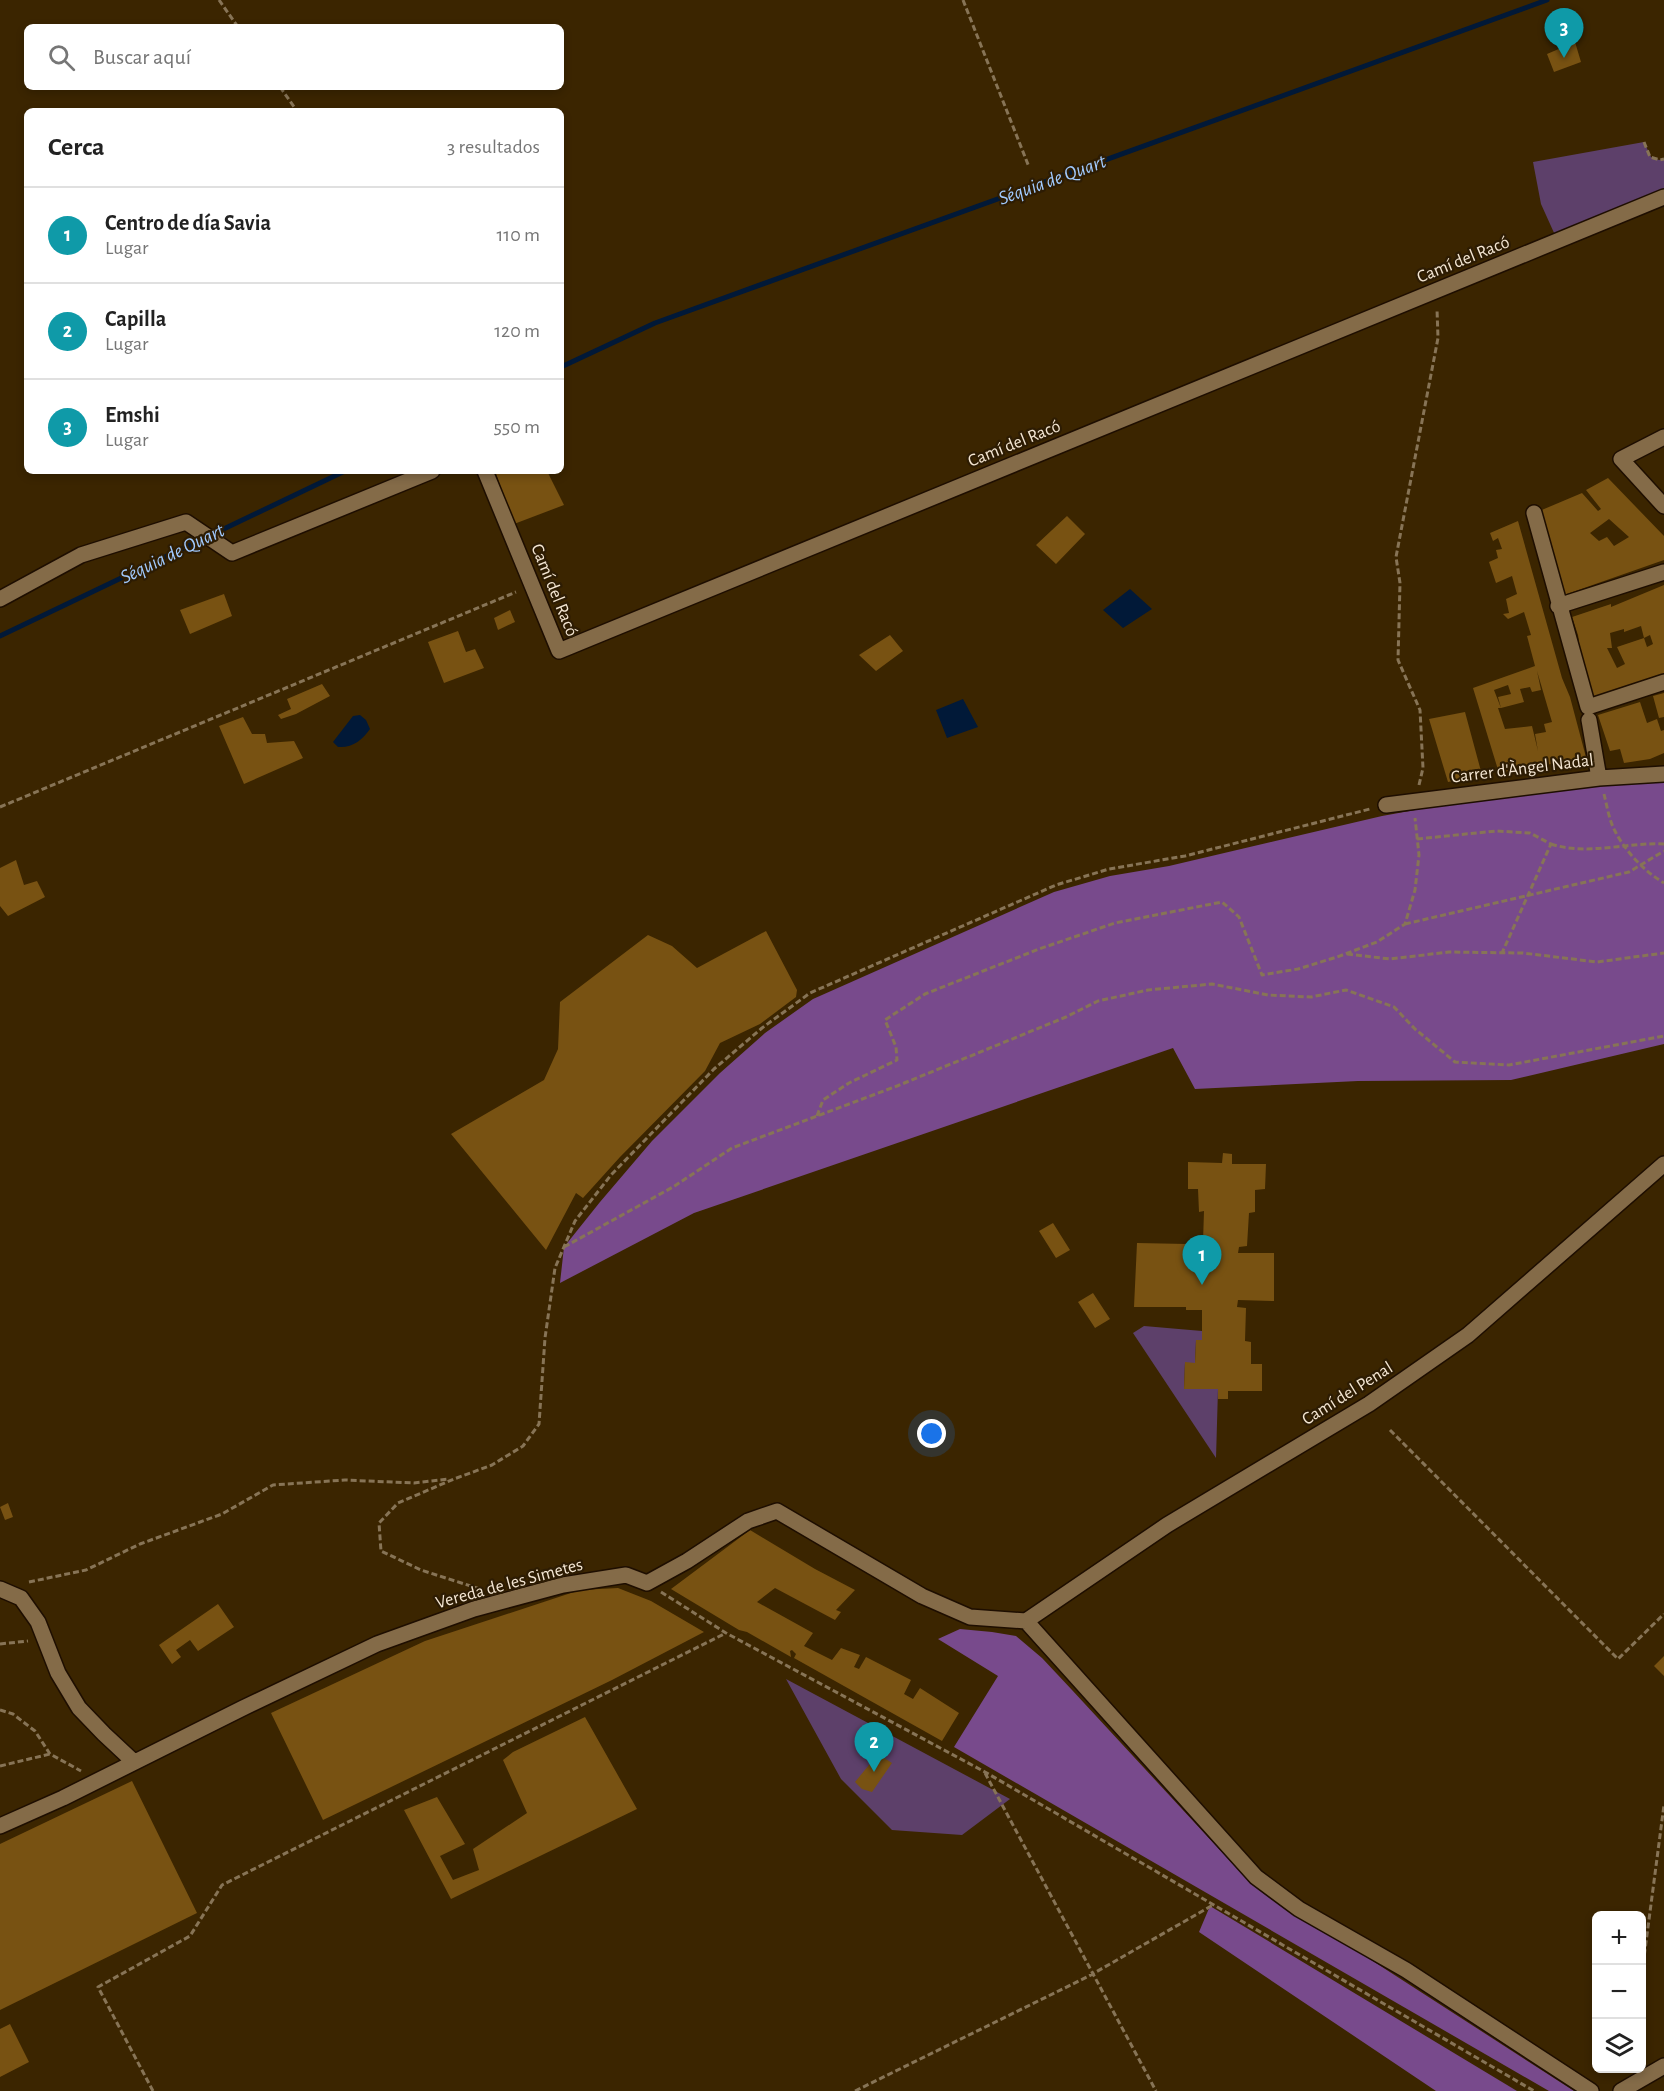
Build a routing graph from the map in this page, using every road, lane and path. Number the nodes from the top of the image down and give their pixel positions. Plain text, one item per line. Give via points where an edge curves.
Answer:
1 (219, 0) edge
2 (963, 0) edge
3 (236, 24) edge
4 (282, 90) edge
5 (295, 108) edge
6 (1644, 142) dead end
7 (1664, 159) edge
8 (1029, 167) dead end
9 (1664, 197) edge
10 (1436, 291) junction
11 (1664, 438) edge
12 (425, 474) edge
13 (486, 474) edge
14 (1664, 506) edge
15 (1534, 513) dead end
16 (1664, 572) edge
17 (531, 586) junction
18 (0, 599) edge
19 (1558, 606) junction
20 (1664, 682) edge
21 (1589, 714) junction
22 (1664, 774) edge
23 (1599, 778) junction
24 (1415, 801) junction
25 (1386, 805) joint
26 (0, 807) edge
27 (1417, 839) junction
28 (1551, 843) junction
29 (1664, 844) edge
30 (1625, 845) junction
31 (1664, 851) edge
32 (1642, 865) junction
33 (1664, 883) edge
34 (1405, 924) junction
35 (1502, 953) junction
36 (1664, 953) edge
37 (1345, 954) junction
38 (1664, 1036) edge
39 (817, 1116) junction
40 (1664, 1164) edge
41 (564, 1247) junction
42 (1390, 1430) dead end
43 (454, 1479) junction
44 (19, 1583) dead end
45 (647, 1583) junction
46 (0, 1589) edge
47 (510, 1599) junction
48 (1664, 1614) edge
49 (1026, 1621) junction
50 (726, 1633) junction
51 (45, 1639) junction
52 (0, 1644) edge
53 (0, 1710) edge
54 (50, 1754) junction
55 (134, 1762) junction
56 (0, 1766) edge
57 (985, 1772) junction
58 (99, 1780) junction
59 (1664, 1805) edge
60 (0, 1826) edge
61 (1213, 1905) junction
62 (1642, 1965) edge
63 (1093, 1974) junction
64 (1664, 2066) edge
65 (153, 2091) edge
66 (855, 2091) edge
67 (1156, 2091) edge
68 (1534, 2091) edge
69 (1591, 2091) edge
70 (1621, 2091) edge

1 - 3 path
2 - 8 path
4 - 5 path
6 - 7 path via 1650,157
9 - 10 street, Camí del Racó
10 - 17 street, Camí del Racó via 559,651
10 - 24 path via 1438,338 1396,557 1400,583 1398,660 1420,710 1422,768
11 - 14 street via 1621,459
12 - 18 street via 232,553 186,522 81,555
13 - 17 street, Camí del Racó
15 - 19 street
16 - 19 street
17 - 26 path
19 - 21 street
20 - 21 street
21 - 23 street
22 - 23 street, Carrer d'Àngel Nadal
23 - 24 street, Carrer d'Àngel Nadal
23 - 30 path via 1615,831
24 - 25 street, Carrer d'Àngel Nadal
24 - 27 path
25 - 41 path via 1185,856 1109,869 1056,885 810,993 714,1069 659,1125 575,1221
27 - 28 path via 1496,831 1530,832
27 - 34 path via 1415,890
28 - 30 path via 1588,849
28 - 35 path
29 - 30 path
30 - 32 path
31 - 32 path
32 - 33 path
32 - 34 path via 1629,872
34 - 37 path via 1377,942
35 - 36 path via 1597,962
35 - 37 path via 1449,952 1390,959
37 - 39 path via 1298,969 1262,975 1239,917 1222,902 1115,923 925,994 885,1020 897,1060 823,1100
38 - 39 path via 1509,1065 1455,1062 1394,1007 1346,990 1311,997 1268,995 1212,984 1158,989 1098,1002
39 - 41 path via 732,1148 674,1187
40 - 49 street, Camí del Penal via 1468,1335 1369,1404 1167,1525
41 - 43 path via 555,1268 539,1424 523,1446 492,1465
42 - 48 path via 1618,1659
43 - 44 path via 273,1485 222,1514 86,1570
43 - 47 path via 398,1503 379,1523 381,1551 422,1570
45 - 47 street, Vereda de les Simetes via 626,1575
45 - 49 street via 747,1521 777,1511 951,1609 970,1617
45 - 50 path
46 - 51 street via 21,1598
47 - 55 street, Vereda de les Simetes via 377,1644
49 - 69 street via 1256,1877
50 - 57 path
50 - 65 path via 222,1885 190,1936 98,1987
51 - 52 path
51 - 55 street via 58,1673 79,1708
53 - 54 path via 13,1714 35,1731
54 - 56 path
54 - 58 path
55 - 58 street, Vereda de les Simetes
57 - 61 path
57 - 63 path
58 - 60 street, Vereda de les Simetes
59 - 62 path
61 - 63 path
61 - 68 path
63 - 66 path
63 - 67 path
64 - 70 street

